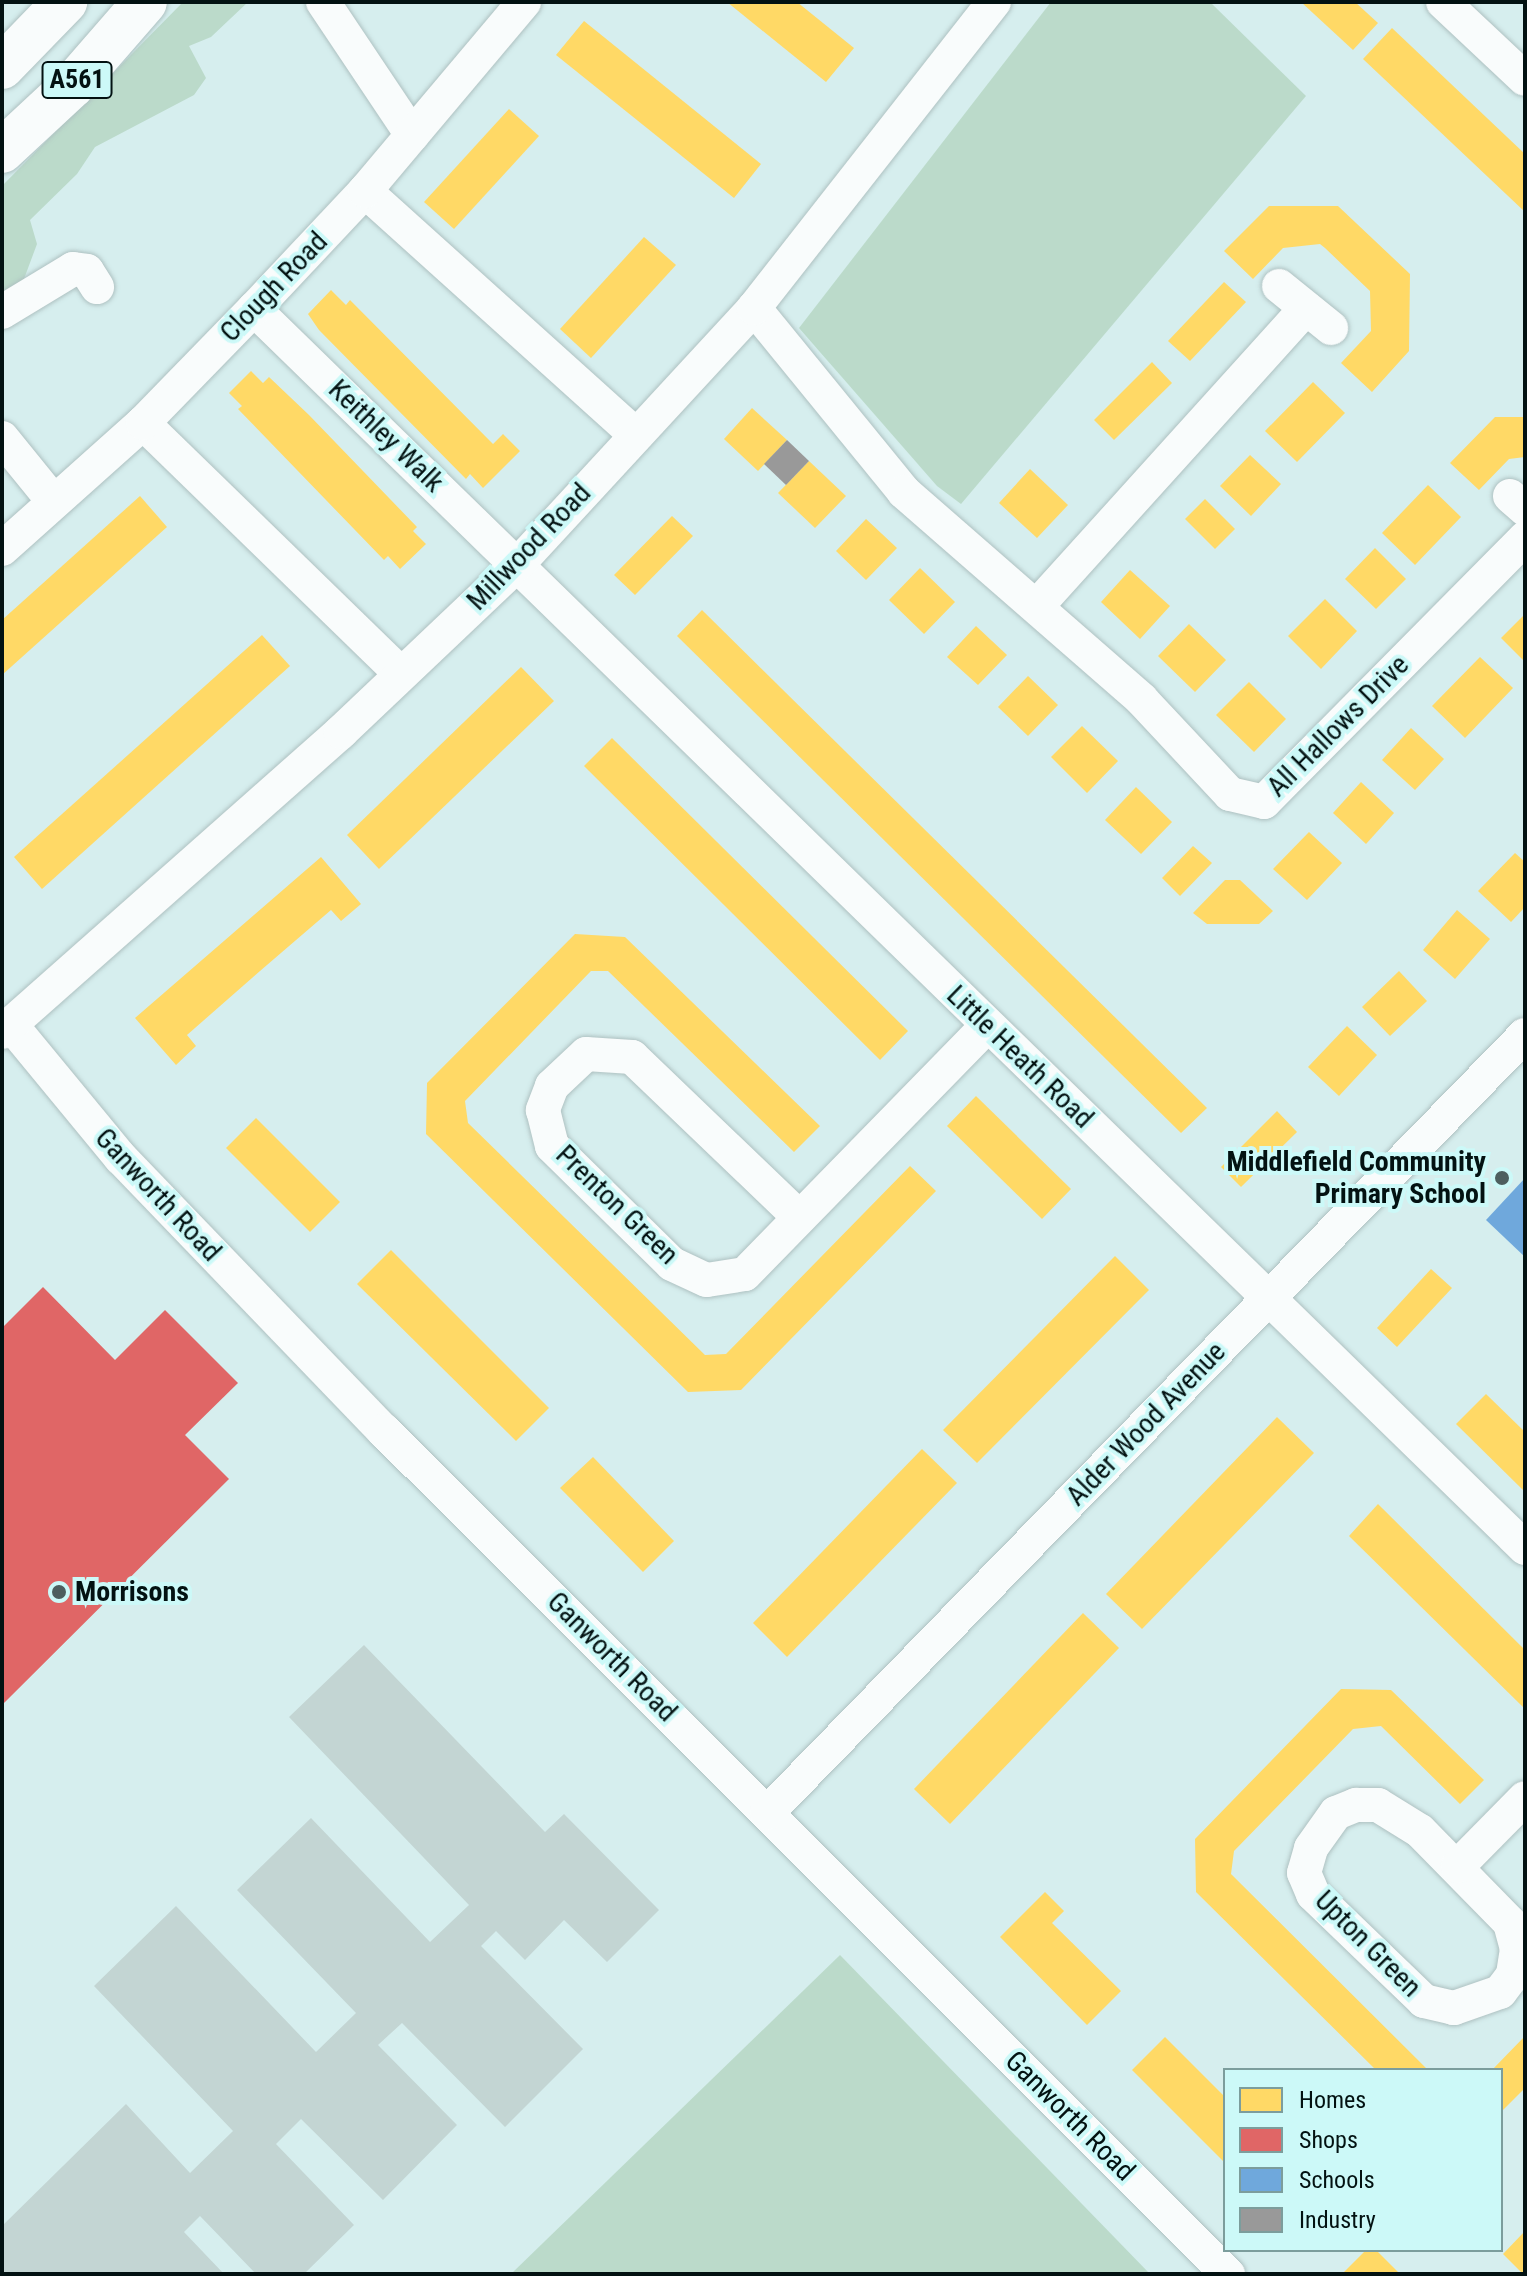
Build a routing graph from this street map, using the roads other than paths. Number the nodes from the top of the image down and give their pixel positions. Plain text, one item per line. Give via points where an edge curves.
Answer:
1 (65, 2) edge
2 (145, 2) edge
3 (323, 2) edge
4 (524, 2) edge
5 (994, 2) edge
6 (1443, 2) edge
7 (2, 67) edge
8 (1525, 79) edge
9 (412, 135) junction
10 (2, 151) edge
11 (365, 191) junction
12 (1279, 286) dead end
13 (97, 287) dead end
14 (754, 308) junction
15 (254, 309) junction
16 (2, 312) edge
17 (143, 423) junction
18 (635, 434) junction
19 (2, 438) edge
20 (54, 502) junction
21 (1525, 538) edge
22 (2, 549) edge
23 (518, 564) junction
24 (1037, 606) junction
25 (401, 674) junction
26 (987, 1026) junction
27 (7, 1029) edge
28 (1525, 1035) edge
29 (799, 1217) junction
30 (1268, 1298) junction
31 (1525, 1548) edge
32 (1525, 1798) edge
33 (767, 1813) junction
34 (1458, 1866) junction
35 (1228, 2274) edge

1 - 7 highway, A561
2 - 10 highway, A561 via 72,86
3 - 9 street
4 - 9 street, Clough Road
5 - 14 street, Millwood Road
6 - 8 street
9 - 11 street, Clough Road
11 - 15 street, Clough Road
11 - 18 street
12 - 24 street via 1318,318
13 - 16 street via 87,271 73,269
14 - 18 street, Millwood Road
14 - 24 street, All Hallows Drive via 904,492
15 - 17 street, Clough Road
15 - 23 street, Keithley Walk
17 - 20 street, Clough Road
17 - 25 street
18 - 23 street, Millwood Road
19 - 20 street
20 - 22 street, Clough Road
21 - 24 street, All Hallows Drive via 1264,802 1230,794 1141,699
23 - 25 street, Millwood Road
23 - 26 street, Little Heath Road
25 - 27 street, Millwood Road
26 - 29 street, Prenton Green
26 - 30 street, Little Heath Road
27 - 33 street, Ganworth Road via 142,1181 384,1431
28 - 30 street, Alder Wood Avenue
29 - 29 street, Prenton Green via 745,1274 707,1280 672,1264 552,1146 543,1110 552,1086 586,1054 609,1051 632,1057
30 - 31 street, Little Heath Road
30 - 33 street, Alder Wood Avenue
32 - 34 street
33 - 35 street, Ganworth Road
34 - 34 street, Upton Green via 1510,1923 1517,1949 1513,1975 1500,1992 1454,2008 1424,2001 1313,1894 1304,1873 1321,1830 1336,1813 1356,1805 1378,1805 1400,1816

